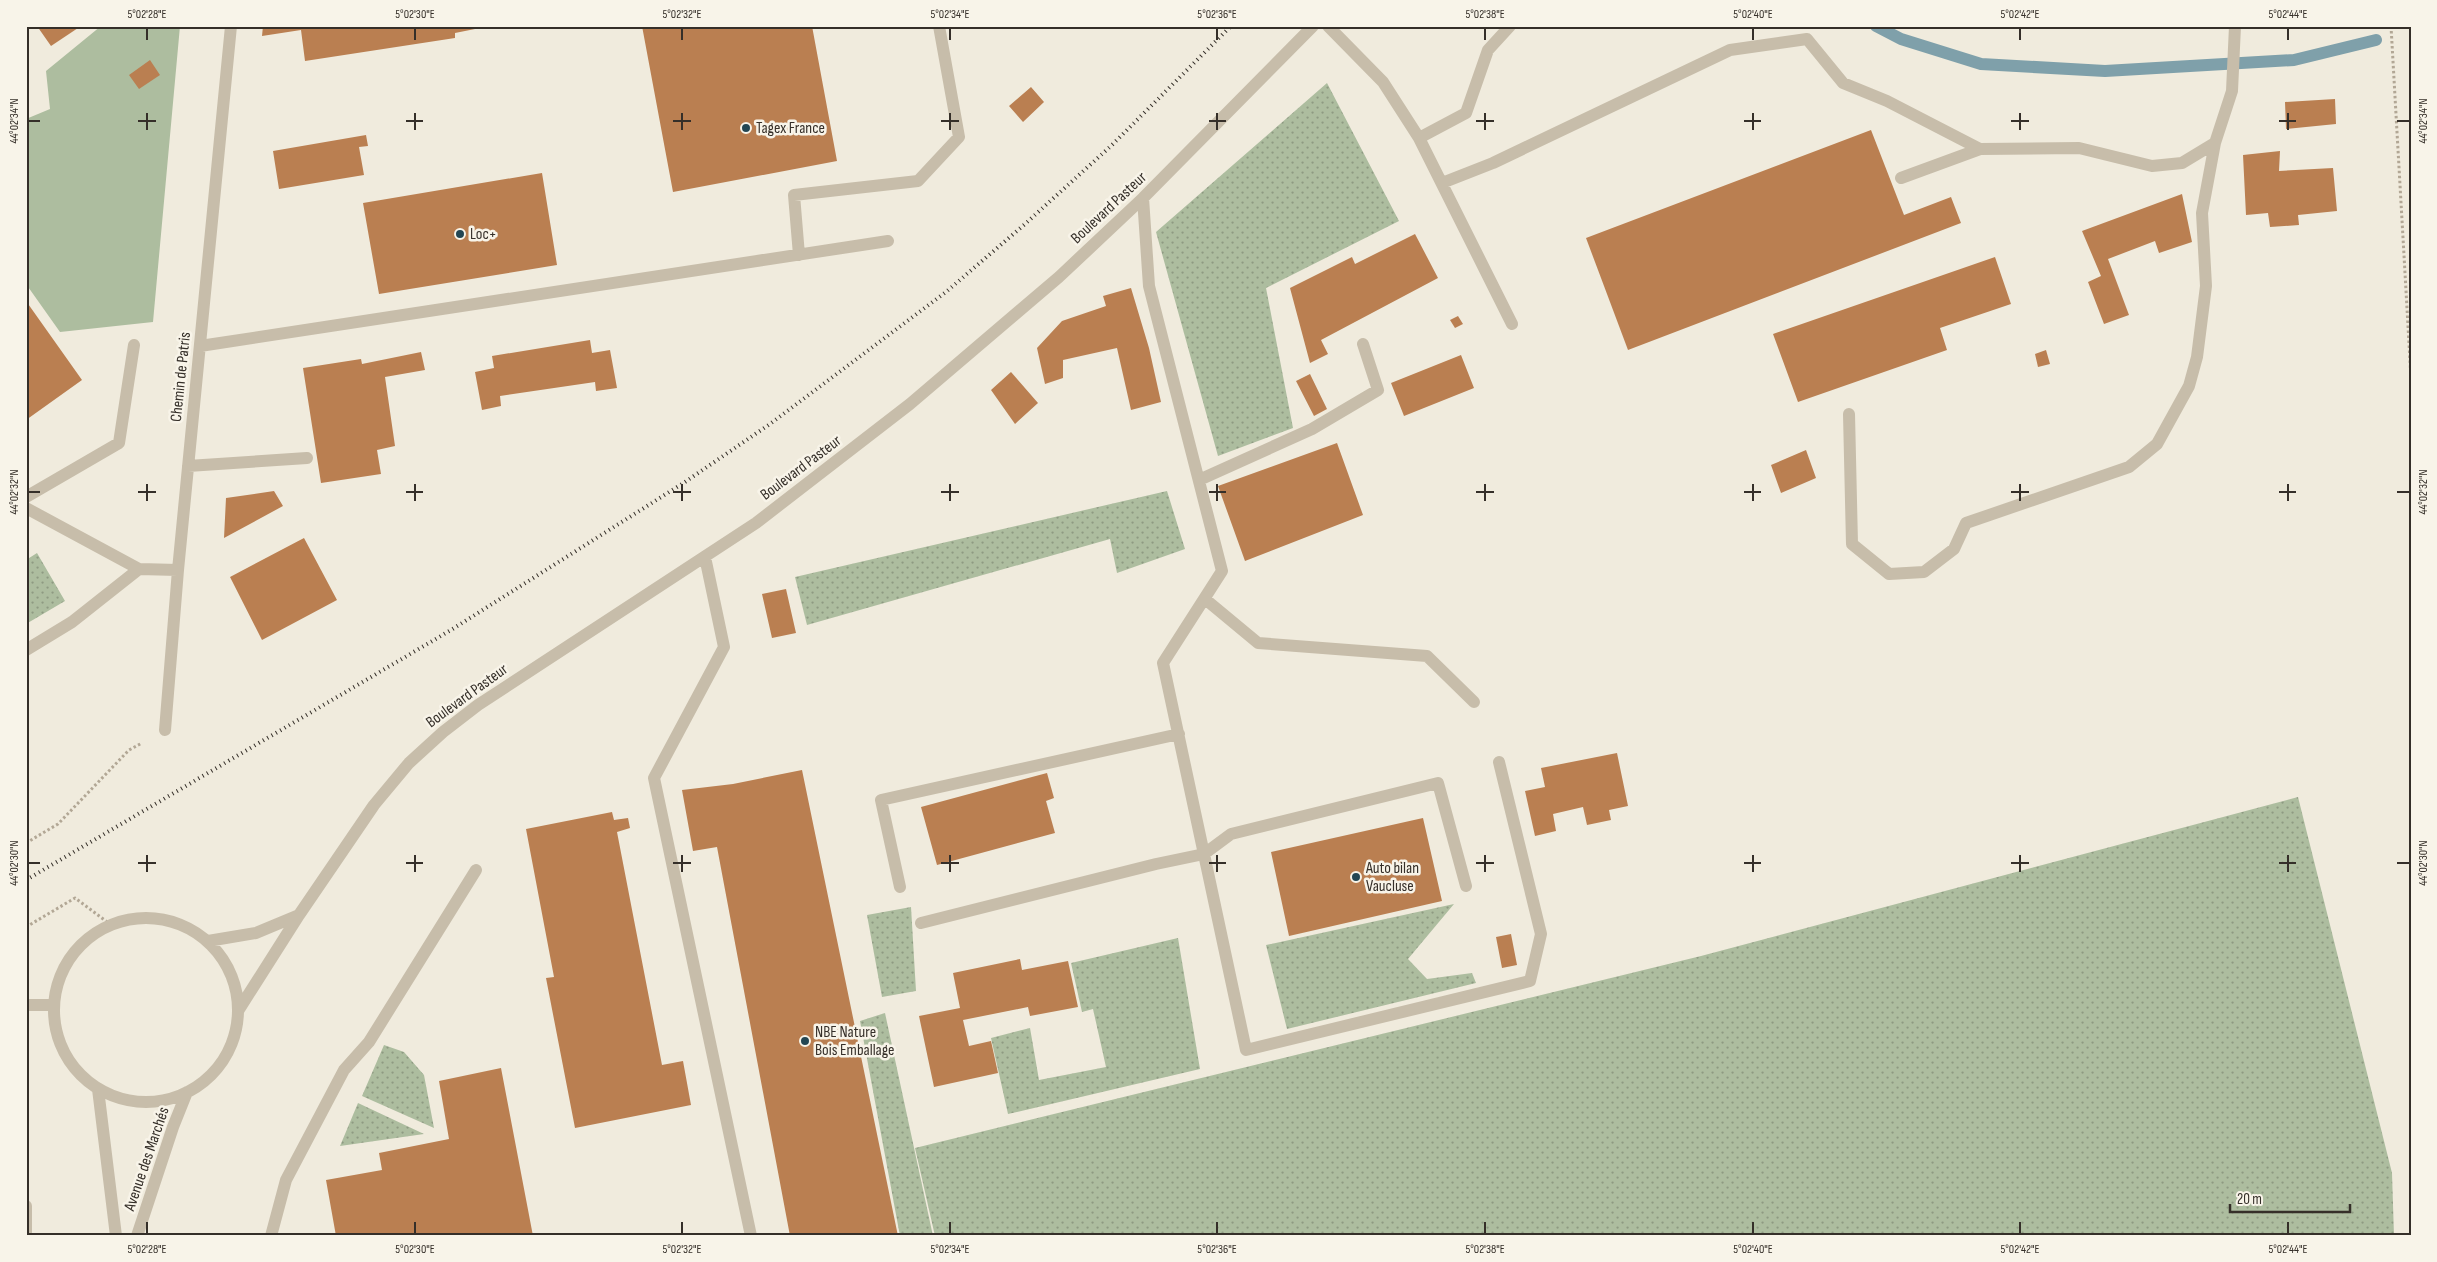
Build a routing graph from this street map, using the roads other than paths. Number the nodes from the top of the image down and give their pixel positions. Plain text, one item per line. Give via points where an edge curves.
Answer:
1 (231, 26) edge
2 (939, 26) edge
3 (1313, 26) edge
4 (1328, 26) edge
5 (1510, 26) edge
6 (2235, 26) edge
7 (1419, 138) junction
8 (2215, 143) junction
9 (1980, 149) junction
10 (1901, 178) dead end
11 (1442, 183) junction
12 (1144, 198) junction
13 (888, 241) dead end
14 (799, 255) junction
15 (1512, 324) dead end
16 (1363, 344) dead end
17 (134, 345) dead end
18 (200, 346) junction
19 (1849, 414) dead end
20 (307, 458) dead end
21 (188, 466) junction
22 (1199, 480) junction
23 (26, 497) edge
24 (26, 508) edge
25 (705, 557) junction
26 (139, 569) junction
27 (178, 570) junction
28 (1205, 599) junction
29 (26, 650) edge
30 (1474, 702) dead end
31 (165, 730) road end
32 (1179, 734) junction
33 (1499, 762) dead end
34 (1204, 854) junction
35 (476, 870) dead end
36 (1466, 886) dead end
37 (900, 887) dead end
38 (299, 914) junction
39 (922, 923) dead end
40 (208, 941) junction
41 (26, 1005) edge
42 (53, 1005) junction
43 (238, 1011) junction
44 (98, 1090) junction
45 (187, 1092) junction
46 (26, 1206) edge
47 (26, 1236) edge
48 (116, 1236) edge
49 (138, 1236) edge
50 (271, 1236) edge
51 (751, 1236) edge

1 - 18 street, Chemin de Patris
2 - 14 street via 960,137 918,181 794,195
3 - 12 street, Boulevard Pasteur
4 - 7 street via 1383,82
5 - 7 street via 1488,50 1466,113
6 - 8 street via 2232,90
7 - 11 street
8 - 9 street via 2182,163 2152,166 2079,148
8 - 19 street via 2202,213 2206,286 2197,357 2189,386 2157,444 2129,467 1966,523 1954,549 1924,572 1889,574 1852,544
9 - 10 street
9 - 11 street via 1887,100 1843,83 1807,39 1730,50 1493,163
11 - 15 street
12 - 22 street via 1149,286
12 - 25 street, Boulevard Pasteur via 1059,277 910,404 756,523
13 - 14 street
14 - 18 street
16 - 22 street via 1378,390 1312,429
17 - 23 street via 120,443
18 - 21 street, Chemin de Patris
20 - 21 street
21 - 27 street, Chemin de Patris
22 - 28 street via 1222,571
24 - 26 street
25 - 38 street, Boulevard Pasteur via 486,700 443,732 409,763 374,805
25 - 51 street via 724,647 654,778
26 - 27 street
26 - 29 street via 72,622
27 - 31 street, Chemin de Patris
28 - 30 street via 1258,643 1427,656
28 - 32 street via 1163,663
32 - 34 street
32 - 37 street via 882,800
33 - 34 street via 1541,934 1530,981 1246,1050
34 - 36 street via 1231,834 1438,783
34 - 39 street
35 - 50 street via 368,1042 344,1070 286,1180
38 - 40 street via 256,933
38 - 43 street, Boulevard Pasteur
40 - 42 street via 186,926 161,918 135,918 110,924 87,937 69,957 58,980
40 - 43 street via 224,961 235,985
41 - 42 street
42 - 44 street via 55,1030 64,1053 78,1074
43 - 45 street via 235,1035 224,1059 208,1078
44 - 45 street via 127,1100 158,1102
44 - 48 street, Avenue des Marchés
45 - 49 street, Avenue des Marchés
46 - 47 street

